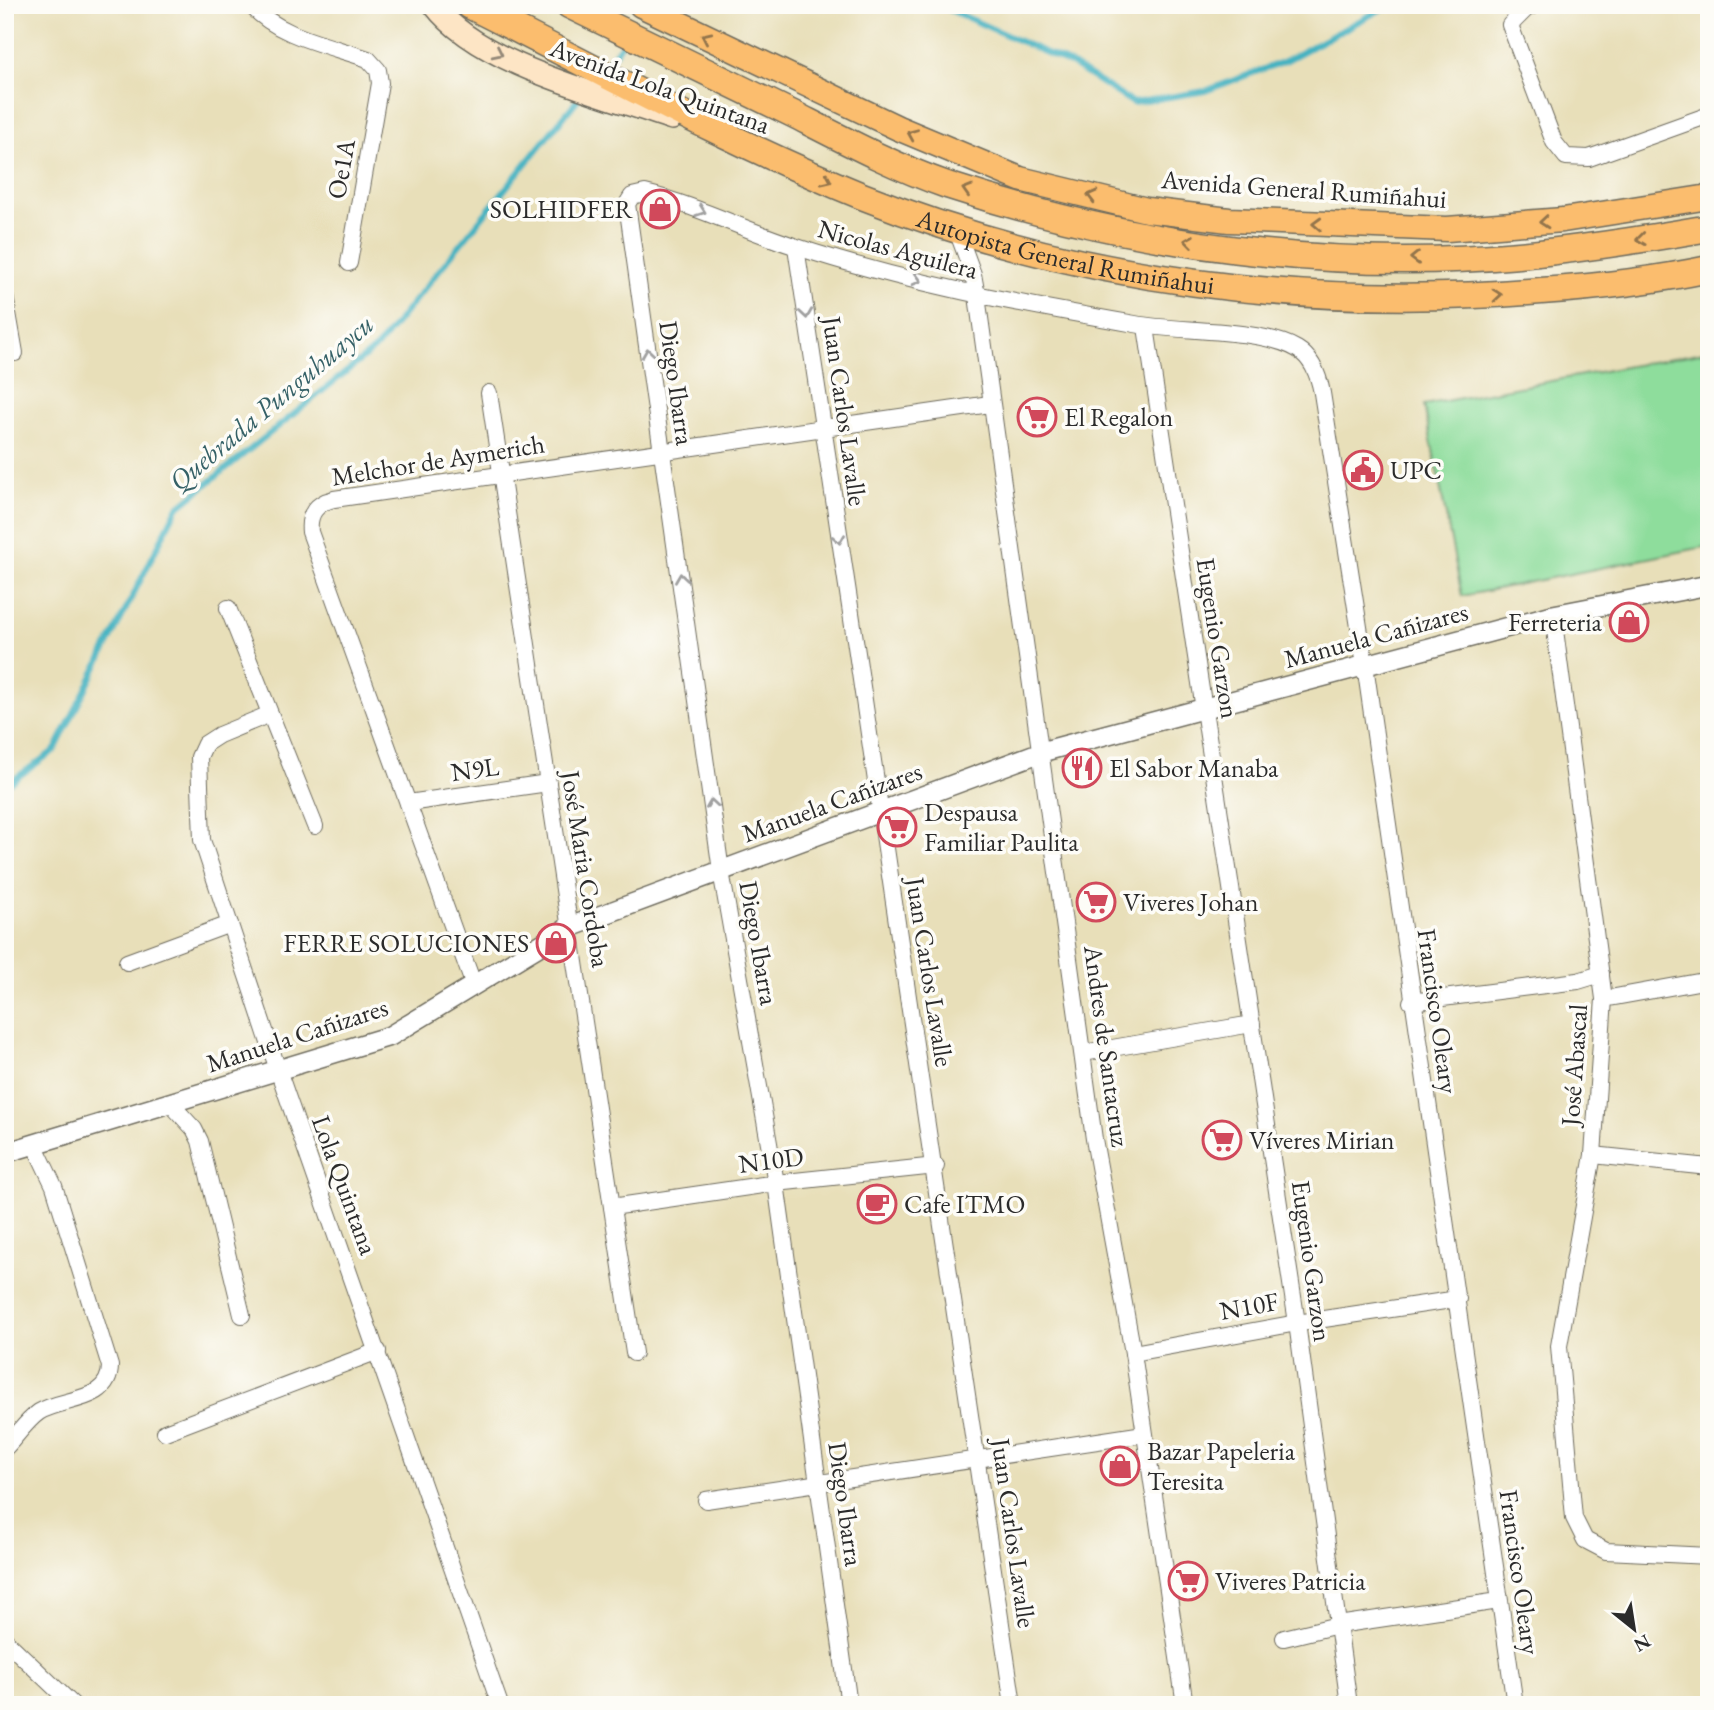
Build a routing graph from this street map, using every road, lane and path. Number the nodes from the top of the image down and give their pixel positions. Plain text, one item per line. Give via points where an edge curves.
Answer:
1 (251, 5) edge
2 (469, 5) edge
3 (569, 5) edge
4 (1534, 5) edge
5 (648, 9) edge
6 (438, 10) edge
7 (1709, 115) edge
8 (788, 162) junction
9 (636, 194) joint
10 (1709, 197) edge
11 (956, 228) junction
12 (1709, 228) edge
13 (796, 247) junction
14 (349, 263) dead end
15 (1709, 269) edge
16 (5, 296) edge
17 (977, 296) junction
18 (1146, 327) junction
19 (1281, 342) joint
20 (15, 353) dead end
21 (489, 393) dead end
22 (990, 404) junction
23 (822, 428) junction
24 (663, 453) junction
25 (501, 474) junction
26 (1709, 584) edge
27 (228, 608) dead end
28 (1553, 615) junction
29 (1365, 665) junction
30 (1204, 707) junction
31 (270, 714) junction
32 (1041, 752) junction
33 (548, 783) junction
34 (408, 803) junction
35 (879, 812) junction
36 (315, 827) dead end
37 (722, 871) junction
38 (230, 924) junction
39 (570, 926) junction
40 (127, 961) dead end
41 (1601, 974) junction
42 (1709, 980) edge
43 (474, 986) junction
44 (1604, 999) junction
45 (1412, 1002) junction
46 (1252, 1024) junction
47 (1083, 1053) junction
48 (278, 1070) junction
49 (170, 1103) junction
50 (34, 1144) junction
51 (5, 1153) edge
52 (1593, 1155) junction
53 (936, 1166) junction
54 (1709, 1167) edge
55 (776, 1183) junction
56 (612, 1207) junction
57 (1458, 1299) junction
58 (242, 1315) dead end
59 (1297, 1323) junction
60 (378, 1350) junction
61 (634, 1353) dead end
62 (1133, 1353) junction
63 (165, 1432) dead end
64 (1144, 1434) junction
65 (5, 1448) edge
66 (979, 1459) junction
67 (818, 1483) junction
68 (706, 1500) dead end
69 (1709, 1556) edge
70 (1499, 1601) junction
71 (1338, 1625) junction
72 (1284, 1638) dead end
73 (5, 1640) edge
74 (73, 1705) edge
75 (500, 1705) edge
76 (849, 1705) edge
77 (1013, 1705) edge
78 (1185, 1705) edge
79 (1349, 1705) edge
80 (1515, 1705) edge

1 - 14 street, Oe1A via 279,28 368,59 378,70 380,83
2 - 8 highway, Autopista General Rumiñahui
12 -> 3 highway, Autopista General Rumiñahui via 1518,255 1350,259 1143,235 945,184
4 - 7 street via 1510,25 1554,142 1566,157 1589,158
10 -> 5 main road, Avenida General Rumiñahui via 1563,220 1447,229 1229,220 1147,210 1020,179 898,128
6 -> 8 main road, Avenida Lola Quintana via 489,50 549,77
8 -> 11 highway, Autopista General Rumiñahui via 863,196
9 -> 13 street, Nicolas Aguilera via 660,197
24 -> 9 street, Diego Ibarra via 627,204
11 -> 15 highway, Autopista General Rumiñahui via 1016,248 1209,287 1345,296 1461,298 1646,283
11 - 17 street, Andres de Santacruz
13 -> 17 street, Nicolas Aguilera
13 -> 23 street, Juan Carlos Lavalle
16 - 20 street
17 - 18 street, Nicolas Aguilera
17 - 22 street, Andres de Santacruz
18 - 19 street, Nicolas Aguilera
18 - 30 street, Eugenio Garzon
19 - 29 street, Francisco Oleary via 1307,358 1320,384
21 - 25 street, José Maria Cordoba
22 - 23 street, Melchor de Aymerich
22 - 32 street, Andres de Santacruz
23 - 24 street, Melchor de Aymerich
23 -> 35 street, Juan Carlos Lavalle
24 - 25 street, Melchor de Aymerich
37 -> 24 street, Diego Ibarra
25 - 33 street, José Maria Cordoba
25 - 34 street, Melchor de Aymerich via 324,501 310,519 313,540
26 - 28 street, Manuela Cañizares
27 - 31 street
28 - 29 street, Manuela Cañizares
28 - 41 street, José Abascal
29 - 30 street, Manuela Cañizares
29 - 45 street, Francisco Oleary
30 - 32 street, Manuela Cañizares
30 - 46 street, Eugenio Garzon
31 - 36 street
31 - 38 street, Lola Quintana via 219,735 205,744 199,757 202,840
32 - 35 street, Manuela Cañizares
32 - 47 street, Andres de Santacruz
33 - 34 street, N9L
33 - 39 street, José Maria Cordoba
34 - 43 street, Melchor de Aymerich
35 - 37 street, Manuela Cañizares
35 - 53 street, Juan Carlos Lavalle
37 - 39 street, Manuela Cañizares
37 - 55 street, Diego Ibarra
38 - 40 street
38 - 48 street, Lola Quintana
39 - 43 street, Manuela Cañizares
39 - 56 street, José Maria Cordoba
41 - 44 street, José Abascal
41 - 45 street via 1578,981
42 - 44 street
43 - 48 street, Manuela Cañizares via 390,1036
44 - 52 street, José Abascal
45 - 57 street, Francisco Oleary
46 - 47 street
46 - 59 street, Eugenio Garzon
47 - 62 street, Andres de Santacruz
48 - 49 street, Manuela Cañizares
48 - 60 street, Lola Quintana
49 - 50 street, Manuela Cañizares
49 - 58 street via 200,1141
50 - 51 street, Manuela Cañizares
50 - 65 street via 54,1186 110,1375 102,1389 39,1412
52 - 54 street
52 - 69 street, José Abascal via 1559,1346 1574,1518 1585,1540 1606,1551
53 - 55 street, N10D
53 - 66 street, Juan Carlos Lavalle
55 - 56 street, N10D
55 - 67 street, Diego Ibarra
56 - 61 street, José Maria Cordoba
57 - 59 street, N10F
57 - 70 street, Francisco Oleary
59 - 62 street, N10F
59 - 71 street, Eugenio Garzon
60 - 63 street
60 - 75 street, Lola Quintana
62 - 64 street, Andres de Santacruz
64 - 66 street
64 - 78 street, Andres de Santacruz
66 - 67 street
66 - 77 street, Juan Carlos Lavalle
67 - 68 street
67 - 76 street, Diego Ibarra
70 - 71 street
70 - 80 street, Francisco Oleary
71 - 72 street
71 - 79 street, Eugenio Garzon
73 - 74 street

